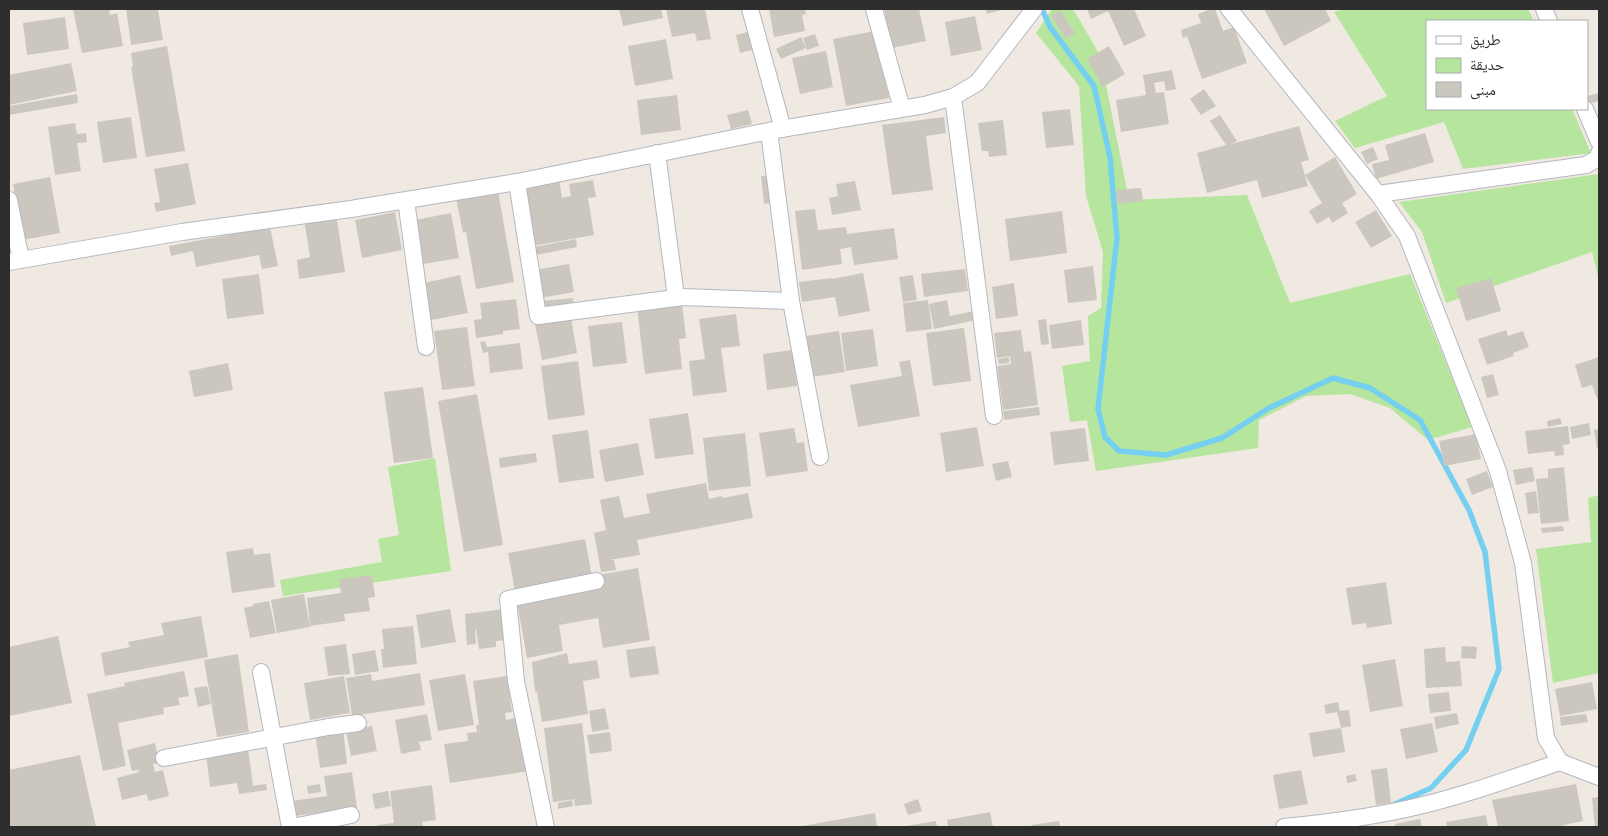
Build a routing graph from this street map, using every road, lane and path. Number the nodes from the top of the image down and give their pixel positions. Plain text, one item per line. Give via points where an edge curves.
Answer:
1 (750, 9) edge
2 (874, 9) edge
3 (1034, 9) edge
4 (1229, 9) edge
5 (953, 97) junction
6 (902, 109) junction
7 (1585, 110) edge
8 (776, 130) junction
9 (1599, 142) edge
10 (657, 153) junction
11 (1599, 153) edge
12 (517, 182) junction
13 (1378, 194) junction
14 (9, 200) edge
15 (406, 200) junction
16 (15, 261) edge
17 (676, 297) junction
18 (791, 301) junction
19 (426, 347) dead end
20 (994, 416) dead end
21 (820, 457) dead end
22 (596, 581) dead end
23 (262, 672) dead end
24 (358, 723) dead end
25 (273, 738) junction
26 (164, 758) dead end
27 (1560, 762) junction
28 (1599, 777) edge
29 (351, 814) dead end
30 (292, 827) edge
31 (546, 827) edge
32 (1284, 827) edge

1 - 8 street
2 - 6 street
3 - 5 street via 977,83
4 - 13 street
5 - 6 street
5 - 20 street
6 - 8 street
7 - 9 street
8 - 10 street
8 - 18 street
10 - 12 street
10 - 17 street
11 - 13 street via 1598,158 1586,165
12 - 15 street
12 - 17 street via 538,316
13 - 27 street via 1407,236 1498,471 1523,562 1546,738
14 - 16 street
15 - 16 street via 182,232
15 - 19 street
17 - 18 street
18 - 21 street
22 - 31 street via 508,600 516,681
23 - 25 street
24 - 25 street
25 - 26 street
25 - 30 street
27 - 28 street
27 - 32 street via 1476,791 1406,809 1336,822
29 - 30 street

